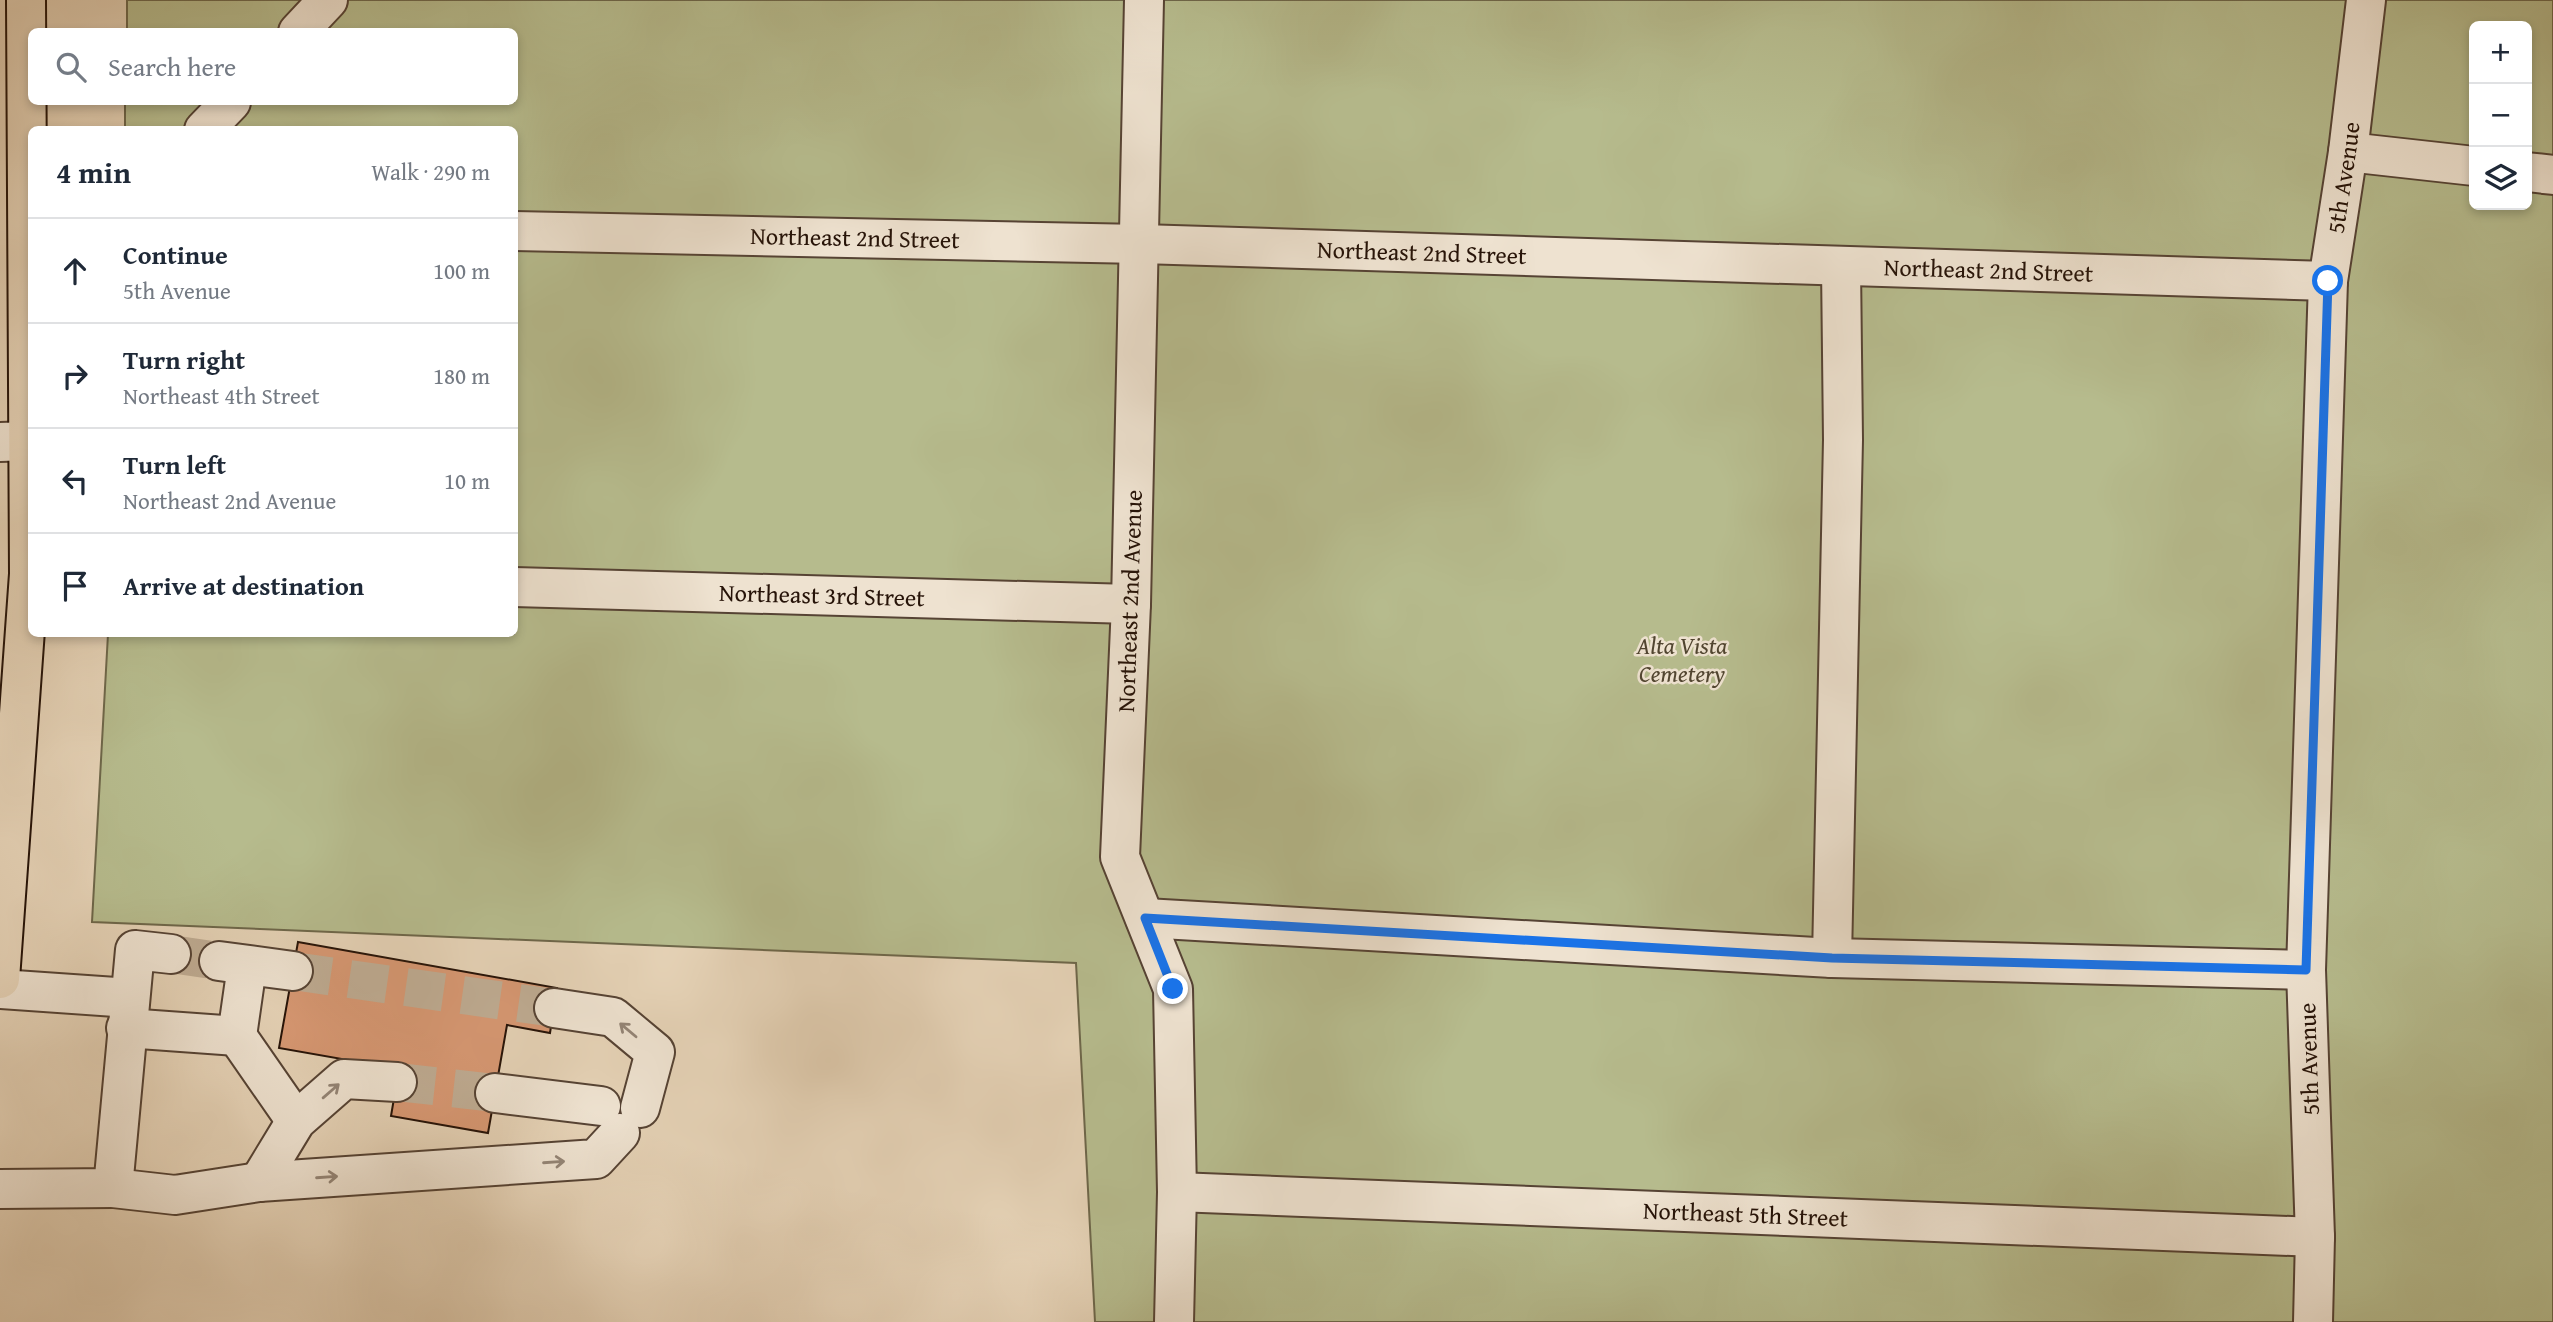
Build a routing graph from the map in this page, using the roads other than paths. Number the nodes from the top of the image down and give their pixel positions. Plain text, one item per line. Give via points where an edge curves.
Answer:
1 (26, 0) edge
2 (328, 0) edge
3 (1144, 0) edge
4 (2366, 0) edge
5 (302, 28) edge
6 (228, 105) edge
7 (208, 126) edge
8 (2348, 152) junction
9 (2469, 165) edge
10 (2532, 173) edge
11 (2553, 175) edge
12 (518, 231) edge
13 (1141, 244) junction
14 (1841, 265) junction
15 (2328, 281) junction
16 (15, 441) edge
17 (28, 556) edge
18 (518, 587) edge
19 (28, 592) edge
20 (1131, 604) junction
21 (7, 786) edge
22 (1145, 918) junction
23 (171, 954) tunnel mouth
24 (1832, 958) junction
25 (2306, 970) junction
26 (293, 971) tunnel mouth
27 (0, 979) edge
28 (0, 989) edge
29 (554, 1008) tunnel mouth
30 (128, 1013) junction
31 (237, 1037) junction
32 (397, 1082) tunnel mouth
33 (495, 1093) tunnel mouth
34 (620, 1116) junction
35 (296, 1121) junction
36 (259, 1182) junction
37 (113, 1188) junction
38 (0, 1189) edge
39 (1177, 1192) junction
40 (2315, 1237) junction
41 (1174, 1322) edge
42 (2313, 1322) edge

1 - 16 main road
2 - 5 street
3 - 13 street, Northeast 2nd Avenue
4 - 8 street, 5th Avenue
6 - 7 street
8 - 9 street
8 - 15 street, 5th Avenue
10 - 11 street
12 - 13 street, Northeast 2nd Street
13 - 14 street, Northeast 2nd Street
13 - 20 street, Northeast 2nd Avenue
14 - 15 street, Northeast 2nd Street
14 - 24 street via 1843,440
15 - 25 street, 5th Avenue
16 - 17 main road
18 - 20 street, Northeast 3rd Street
19 - 21 main road
20 - 22 street, Northeast 2nd Avenue via 1120,857
21 - 27 main road
22 - 24 street
22 - 39 street, Northeast 2nd Avenue via 1173,989
23 - 30 street via 135,950
24 - 25 street
25 - 40 street, 5th Avenue
26 - 31 street via 233,963
28 - 30 street
34 -> 29 street via 655,1052 612,1017
30 - 31 street
30 - 37 street
31 - 35 street
35 -> 32 street via 344,1079
33 - 34 street
36 -> 34 street via 596,1159
35 - 36 street
36 - 37 street via 175,1195
37 - 38 street
39 - 40 street, Northeast 5th Street
39 - 41 street, Northeast 2nd Avenue
40 - 42 street, 5th Avenue

